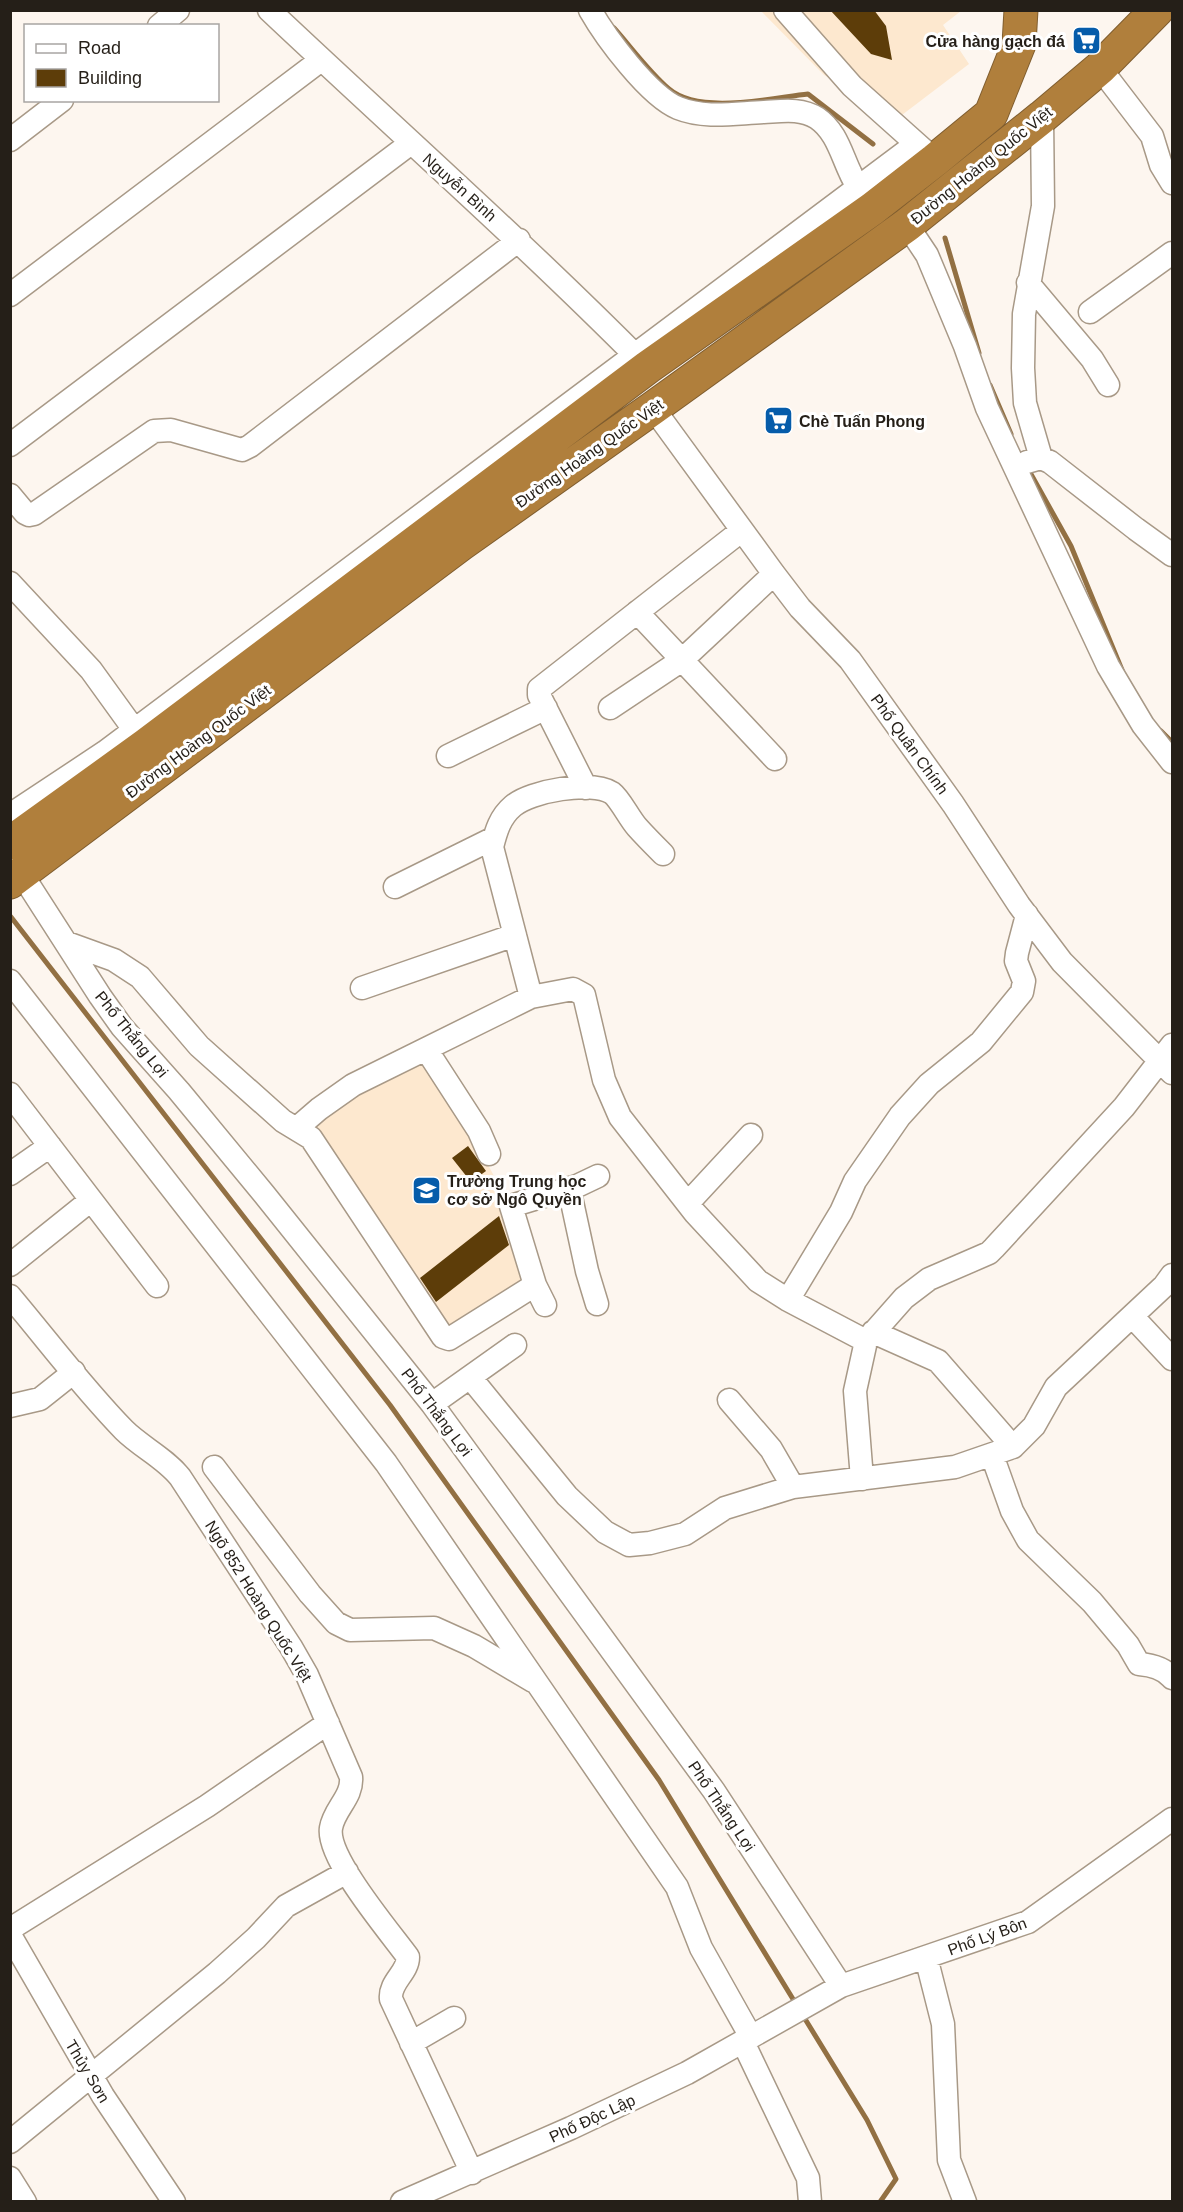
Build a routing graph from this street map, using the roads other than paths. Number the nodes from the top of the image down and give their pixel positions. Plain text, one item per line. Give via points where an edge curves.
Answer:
1 (178, 10) edge
2 (269, 10) edge
3 (590, 10) edge
4 (785, 10) edge
5 (1021, 10) edge
6 (1157, 10) edge
7 (161, 24) edge
8 (321, 60) junction
9 (1100, 68) junction
10 (59, 102) edge
11 (1042, 117) junction
12 (10, 140) edge
13 (411, 143) junction
14 (926, 152) junction
15 (1173, 183) edge
16 (865, 198) junction
17 (907, 225) junction
18 (519, 240) junction
19 (1173, 253) edge
20 (1028, 283) junction
21 (10, 295) edge
22 (1090, 312) dead end
23 (641, 360) junction
24 (1108, 385) dead end
25 (653, 408) junction
26 (10, 445) edge
27 (1026, 463) junction
28 (10, 495) edge
29 (741, 531) junction
30 (1173, 555) edge
31 (774, 574) junction
32 (10, 583) edge
33 (637, 612) junction
34 (682, 660) junction
35 (546, 708) junction
36 (610, 708) dead end
37 (140, 738) junction
38 (448, 756) dead end
39 (775, 759) dead end
40 (1173, 762) edge
41 (586, 788) junction
42 (10, 815) edge
43 (494, 838) junction
44 (10, 843) edge
45 (663, 854) dead end
46 (14, 871) edge
47 (394, 886) dead end
48 (1027, 915) junction
49 (515, 936) junction
50 (67, 943) junction
51 (10, 981) edge
52 (362, 988) dead end
53 (531, 997) junction
54 (426, 1049) junction
55 (1168, 1060) edge
56 (10, 1094) edge
57 (297, 1128) junction
58 (751, 1135) dead end
59 (50, 1146) junction
60 (489, 1154) dead end
61 (10, 1174) edge
62 (598, 1176) dead end
63 (569, 1188) junction
64 (91, 1200) junction
65 (688, 1203) junction
66 (10, 1265) edge
67 (1173, 1275) edge
68 (157, 1286) dead end
69 (10, 1296) edge
70 (788, 1300) junction
71 (597, 1304) dead end
72 (1132, 1316) junction
73 (21, 1321) edge
74 (870, 1336) junction
75 (515, 1344) dead end
76 (1173, 1359) edge
77 (74, 1372) junction
78 (470, 1377) junction
79 (729, 1400) dead end
80 (432, 1404) junction
81 (10, 1406) edge
82 (1003, 1451) junction
83 (214, 1467) dead end
84 (862, 1479) junction
85 (793, 1487) junction
86 (1173, 1678) edge
87 (540, 1685) junction
88 (328, 1723) junction
89 (1173, 1819) edge
90 (347, 1872) junction
91 (10, 1929) edge
92 (10, 1935) edge
93 (926, 1957) junction
94 (841, 1986) junction
95 (454, 2018) dead end
96 (775, 2022) joint
97 (747, 2039) junction
98 (411, 2043) junction
99 (91, 2076) junction
100 (10, 2142) edge
101 (472, 2173) junction
102 (10, 2178) edge
103 (26, 2202) edge
104 (174, 2202) edge
105 (402, 2202) edge
106 (810, 2202) edge
107 (965, 2202) edge

1 - 7 street
2 - 8 street, Nguyễn Bình
3 - 16 street via 604,35 651,88 680,109 720,115 800,110 818,119 835,137
4 - 14 street via 852,86
5 - 14 highway, Đường Hoàng Quốc Việt via 1019,44 991,114
6 - 9 highway, Đường Hoàng Quốc Việt
8 - 13 street, Nguyễn Bình
8 - 21 street
9 - 11 highway, Đường Hoàng Quốc Việt
9 - 15 street via 1152,136 1161,165
10 - 12 street
11 - 17 highway, Đường Hoàng Quốc Việt
11 - 20 street via 1042,206
13 - 18 street, Nguyễn Bình
13 - 26 street
14 - 16 highway, Đường Hoàng Quốc Việt
16 - 23 highway, Đường Hoàng Quốc Việt
17 - 25 highway, Đường Hoàng Quốc Việt
17 - 27 street via 927,255 987,408
18 - 23 street, Nguyễn Bình
18 - 28 street via 250,446 242,450 171,430 154,431 34,514 25,513
19 - 22 street
20 - 24 street via 1092,359
20 - 27 street via 1024,314
23 - 37 highway, Đường Hoàng Quốc Việt
25 - 29 street, Phố Quân Chính
25 - 46 highway, Đường Hoàng Quốc Việt
27 - 30 street via 1050,462
27 - 40 street via 1108,666 1143,725
29 - 31 street, Phố Quân Chính
29 - 33 street
31 - 34 street
31 - 48 street, Phố Quân Chính via 800,608 850,660
32 - 37 street via 91,670
33 - 34 street
33 - 35 street via 539,689
34 - 36 street
34 - 39 street
35 - 38 street
35 - 41 street
37 - 42 street
37 - 44 highway, Đường Hoàng Quốc Việt
41 - 43 street via 539,794 515,804 497,827
41 - 45 street via 612,793
43 - 47 street
43 - 49 street via 492,847
46 - 50 street, Phố Thắng Lợi
48 - 55 street, Phố Quân Chính via 1062,962
48 - 70 street via 1017,953 1024,981 1022,992 981,1042 929,1084 900,1116 855,1181 841,1212
49 - 52 street
49 - 53 street
50 - 57 street via 114,960 141,977 200,1046 283,1121
50 - 80 street, Phố Thắng Lợi via 122,1027 264,1194
51 - 87 street via 386,1463
53 - 54 street
53 - 65 street via 573,989 584,995 604,1080 620,1117
54 - 57 street via 353,1085
54 - 60 street via 479,1131
55 - 74 street via 994,1248 929,1280 904,1298
56 - 59 street
57 - 63 street via 311,1138 443,1337 449,1339 540,1295 511,1206
58 - 65 street
59 - 61 street
59 - 64 street
62 - 63 street
63 - 71 street
64 - 66 street
64 - 68 street
65 - 70 street via 758,1281
67 - 72 street
69 - 73 street, Ngõ 852 Hoàng Quốc Việt
70 - 74 street
72 - 76 street
72 - 82 street via 1056,1387 1034,1426
73 - 77 street, Ngõ 852 Hoàng Quốc Việt
74 - 82 street via 938,1361
74 - 84 street via 855,1391
75 - 78 street
77 - 81 street via 40,1399
77 - 88 street, Ngõ 852 Hoàng Quốc Việt via 129,1435 180,1477 291,1647
78 - 80 street
78 - 85 street via 567,1496 605,1532 629,1545 650,1544 685,1534 725,1508
79 - 85 street via 771,1449
80 - 94 street, Phố Thắng Lợi via 714,1791
82 - 84 street via 955,1467
82 - 86 street via 1012,1511 1028,1540 1092,1602 1139,1664 1168,1672
83 - 87 street via 336,1623 350,1630 434,1628 474,1646
84 - 85 street
87 - 97 street via 677,1887 701,1948
88 - 90 street, Ngõ 852 Hoàng Quốc Việt via 352,1784 331,1826 330,1840
88 - 91 street via 207,1806
89 - 93 street, Phố Lý Bôn via 1028,1922
90 - 98 street, Ngõ 852 Hoàng Quốc Việt via 408,1957 390,1994
90 - 99 street via 286,1906 217,1973
92 - 99 street, Thủy Sơn
93 - 94 street, Phố Lý Bôn
93 - 107 street via 943,2024 949,2160
94 - 96 street, Phố Lý Bôn
95 - 98 street
96 - 97 street, Phố Độc Lập
97 - 101 street, Phố Độc Lập via 676,2078
97 - 106 street via 808,2178
98 - 101 street, Ngõ 852 Hoàng Quốc Việt
99 - 100 street
99 - 104 street, Thủy Sơn
101 - 105 street, Phố Độc Lập
102 - 103 street

